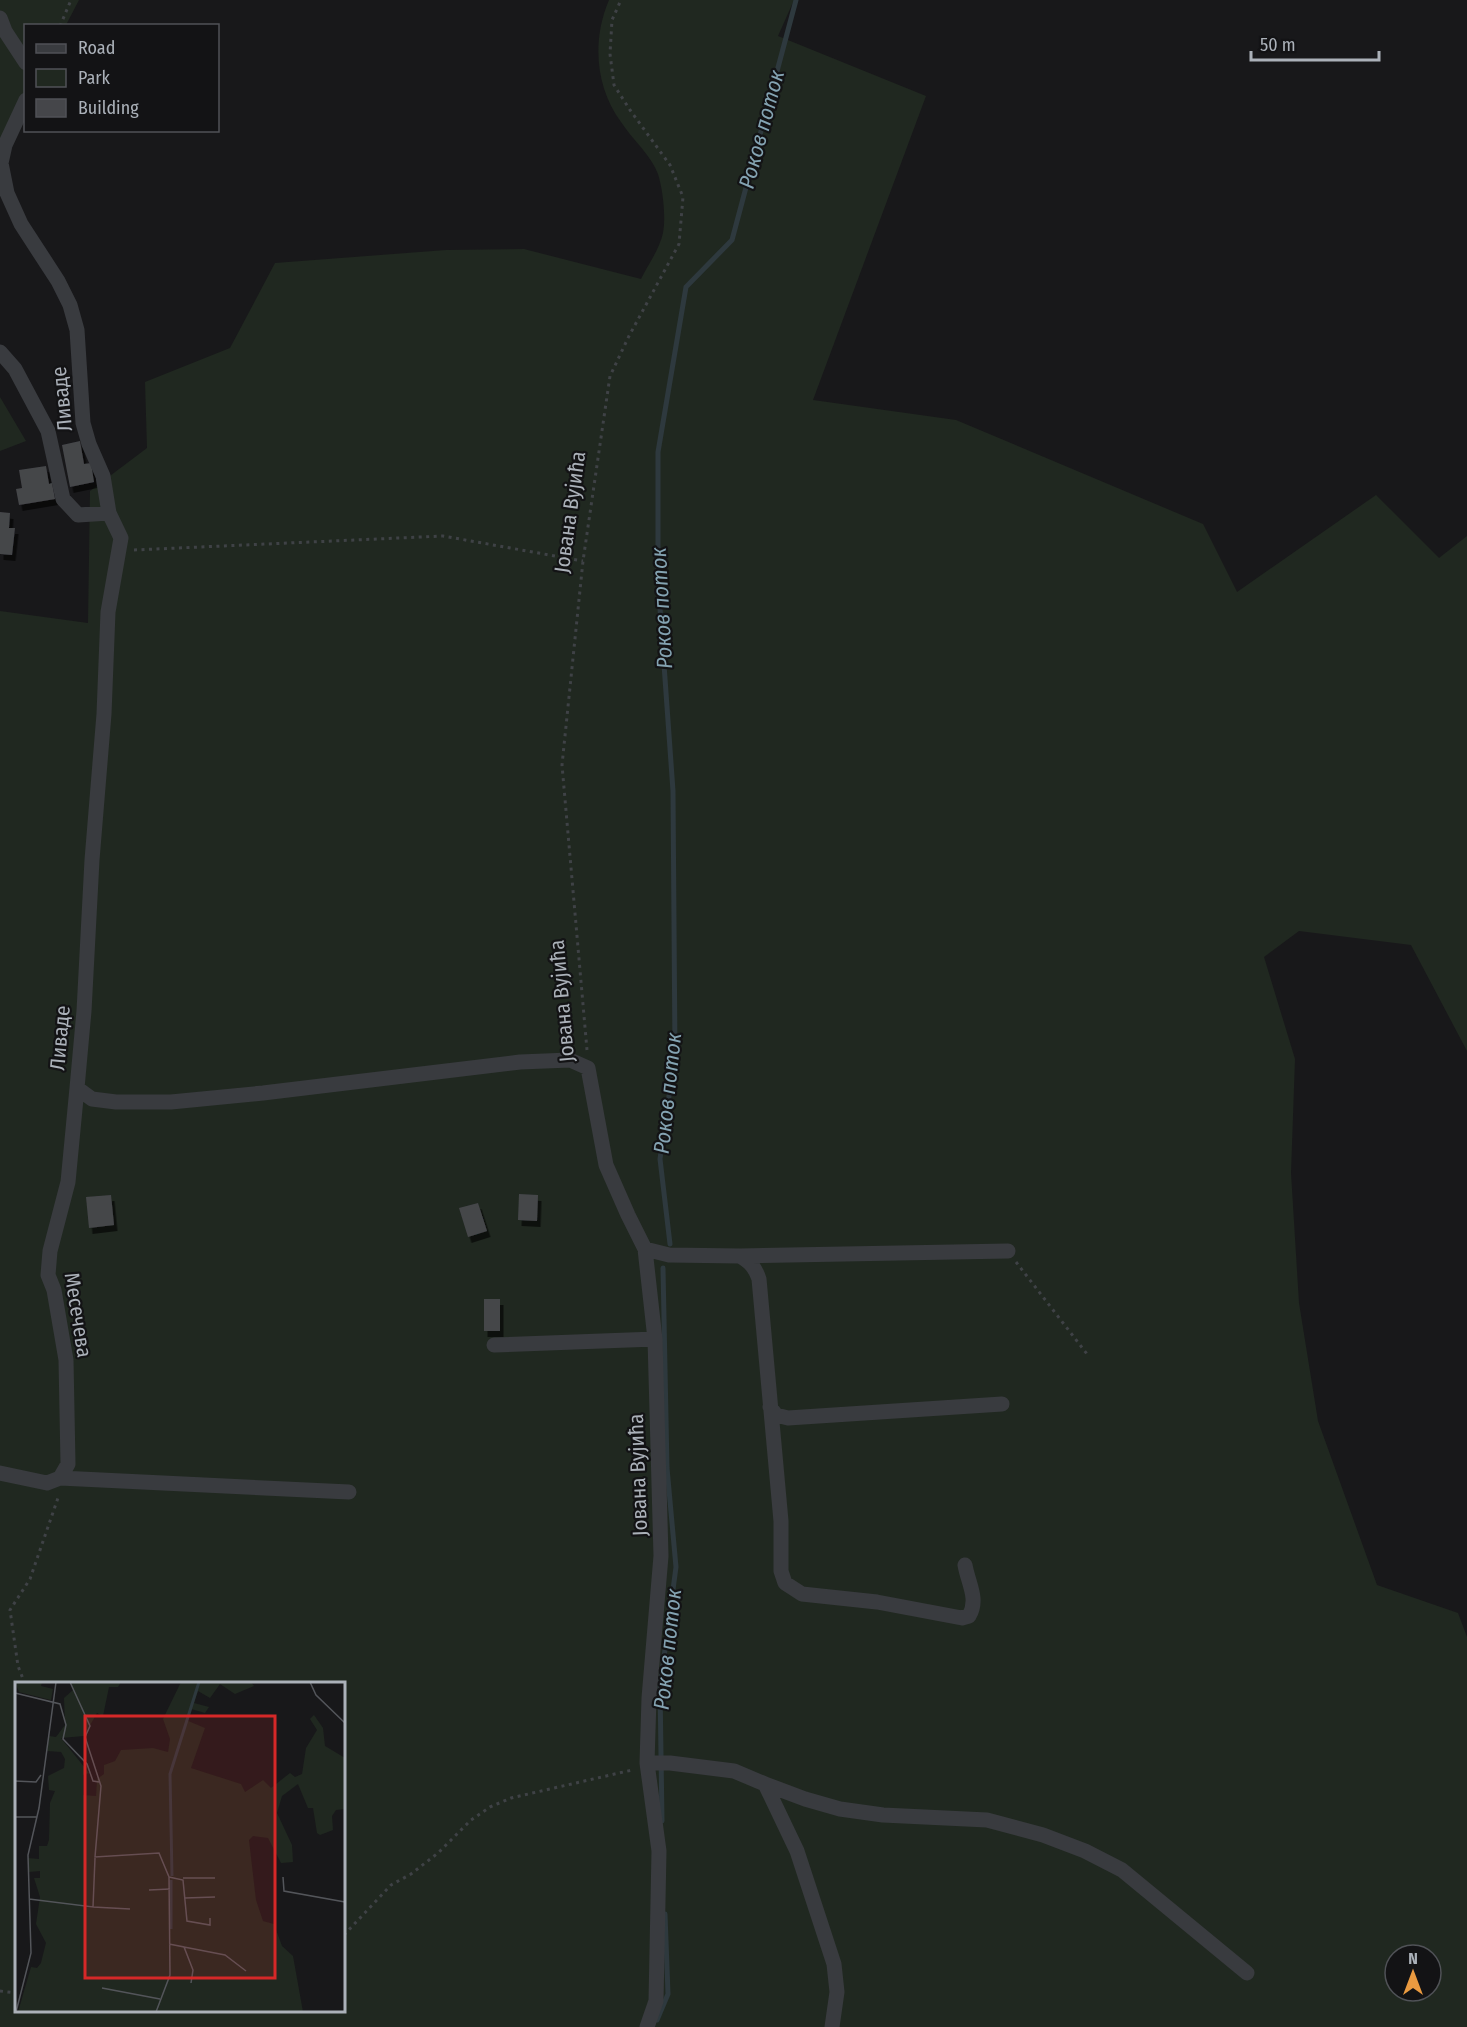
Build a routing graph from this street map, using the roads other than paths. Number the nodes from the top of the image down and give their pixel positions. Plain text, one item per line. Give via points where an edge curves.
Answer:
1 (0, 18) edge
2 (24, 60) edge
3 (24, 104) edge
4 (0, 352) edge
5 (109, 513) junction
6 (588, 1068) joint
7 (77, 1088) junction
8 (645, 1249) junction
9 (1008, 1251) road end
10 (740, 1256) junction
11 (654, 1339) junction
12 (494, 1346) dead end
13 (1002, 1404) dead end
14 (770, 1407) junction
15 (0, 1473) edge
16 (60, 1478) junction
17 (350, 1492) dead end
18 (965, 1565) dead end
19 (651, 1763) junction
20 (765, 1784) junction
21 (1247, 1973) dead end
22 (647, 2027) edge
23 (832, 2027) edge

1 - 2 street
3 - 5 street, Ливаде via 1,163 7,193 70,305 77,330 83,423 103,476
4 - 5 street, Ливаде via 15,369 48,431 63,499 78,515
5 - 7 street, Ливаде via 121,538 108,612
6 - 7 street, Ливаде via 570,1060 530,1061 171,1102 93,1099
6 - 8 street, Јована Вујића via 606,1165
7 - 16 street, Месечева via 68,1182 50,1251 48,1275 66,1360 68,1464
8 - 10 street via 669,1255
8 - 11 street, Јована Вујића
9 - 10 street
10 - 14 street via 756,1269 759,1279
11 - 12 street
11 - 19 street, Јована Вујића via 661,1556 648,1698
13 - 14 street via 788,1418 776,1415
14 - 18 street via 781,1521 781,1571 792,1590 962,1618 974,1608
15 - 16 street via 47,1483
16 - 17 street
19 - 20 street via 734,1771
19 - 22 street, Јована Вујића via 659,1851 656,2001
20 - 21 street via 840,1809 987,1820 1085,1851 1122,1870
20 - 23 street via 797,1851 834,1964 837,1992

